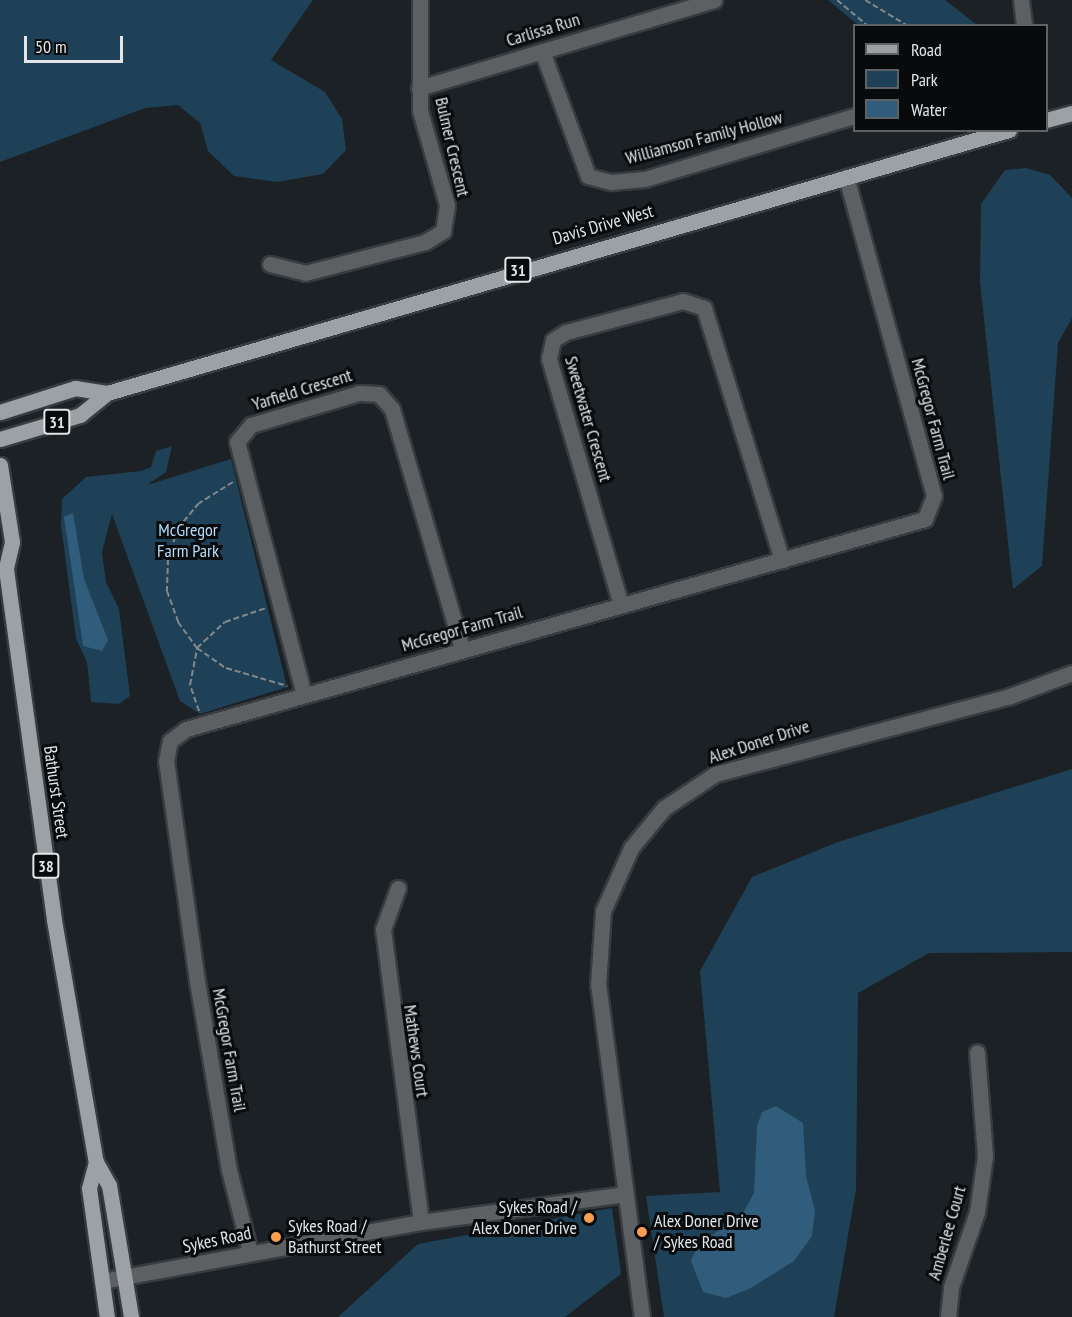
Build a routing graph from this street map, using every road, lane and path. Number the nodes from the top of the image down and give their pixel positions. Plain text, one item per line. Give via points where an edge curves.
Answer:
1 (420, 0) edge
2 (714, 0) edge
3 (837, 0) edge
4 (865, 0) edge
5 (1021, 0) edge
6 (685, 4) edge
7 (866, 24) edge
8 (905, 24) edge
9 (1024, 24) edge
10 (542, 51) junction
11 (419, 87) junction
12 (1072, 113) edge
13 (853, 117) edge
14 (1048, 120) edge
15 (1002, 132) edge
16 (846, 177) junction
17 (270, 264) dead end
18 (107, 393) junction
19 (0, 412) edge
20 (0, 439) edge
21 (0, 465) edge
22 (243, 477) junction
23 (782, 560) junction
24 (3, 566) edge
25 (278, 604) junction
26 (621, 604) junction
27 (197, 648) junction
28 (462, 648) junction
29 (1072, 673) edge
30 (303, 693) junction
31 (193, 716) dead end
32 (398, 888) dead end
33 (977, 1052) dead end
34 (96, 1162) junction
35 (625, 1194) junction
36 (421, 1222) junction
37 (250, 1252) junction
38 (125, 1279) junction
39 (102, 1281) junction
40 (106, 1317) edge
41 (131, 1317) edge
42 (642, 1317) edge
43 (948, 1317) edge

1 - 11 street, Bulmer Crescent
2 - 6 street, Carlissa Run
3 - 7 path
4 - 8 path
5 - 9 street
6 - 10 street, Carlissa Run
10 - 11 street, Carlissa Run
10 - 13 street, Williamson Family Hollow via 588,176 610,182 645,178
11 - 17 street, Bulmer Crescent via 420,111 447,205 443,231 425,242 305,273
12 - 14 main road
15 - 16 main road, Davis Drive West / 31
16 - 18 main road, Davis Drive West / 31
16 - 23 street, McGregor Farm Trail via 934,506 919,523
18 - 19 main road, Davis Drive West / 31 via 75,388
18 - 20 main road, Davis Drive West / 31 via 80,415
21 - 24 main road, Bathurst Street / 38 via 12,542
22 - 25 street, Yarfield Crescent
22 - 27 path via 199,503 178,528 168,559 171,601 178,622
22 - 28 street, Yarfield Crescent via 236,445 249,426 363,392 382,396 392,409
23 - 26 street, McGregor Farm Trail
23 - 26 street, Sweetwater Crescent via 706,311 683,301 566,332 554,340 549,358
24 - 34 main road, Bathurst Street / 38 via 54,920
25 - 27 path via 225,622
25 - 30 street, Yarfield Crescent
26 - 28 street, McGregor Farm Trail
27 - 30 path via 226,668
27 - 31 path via 190,685 200,715
28 - 30 street, McGregor Farm Trail
29 - 35 street, Alex Doner Drive via 1010,696 716,774 646,827 603,911 598,945
30 - 37 street, McGregor Farm Trail via 186,729 172,738 165,754 203,1016
32 - 36 street, Mathews Court via 383,929
33 - 43 street, Amberlee Court via 985,1156 977,1212 951,1287
34 - 38 main road, Bathurst Street / 38 via 109,1185
34 - 39 main road, Bathurst Street / 38 via 89,1188
35 - 36 street, Sykes Road
35 - 42 street, Alex Doner Drive
36 - 37 street, Sykes Road
37 - 38 street, Sykes Road
38 - 39 street, Sykes Road
38 - 41 main road, Bathurst Street / 38
39 - 40 main road, Bathurst Street / 38

